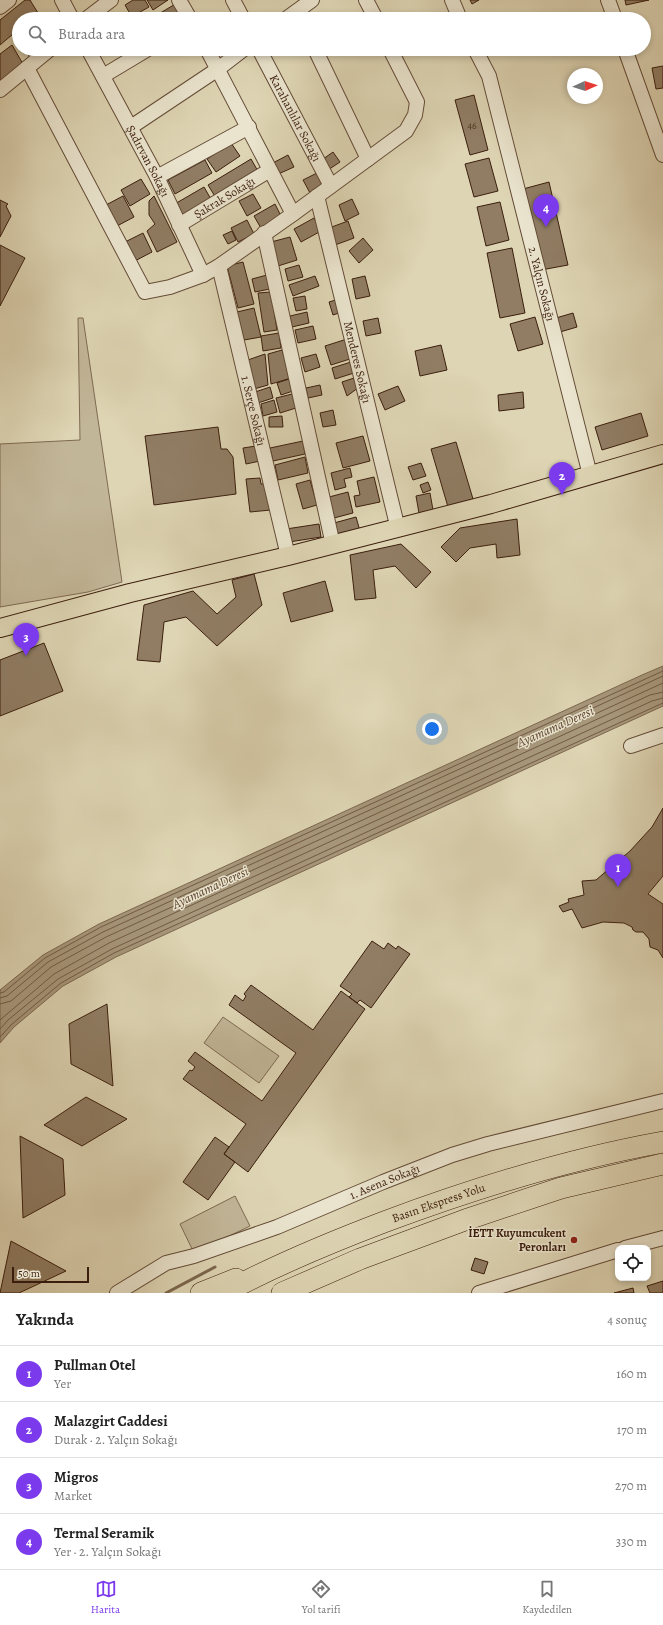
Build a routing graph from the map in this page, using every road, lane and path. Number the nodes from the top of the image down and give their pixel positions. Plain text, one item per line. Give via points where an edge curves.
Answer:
1 (9, 0) edge
2 (62, 0) edge
3 (111, 0) edge
4 (179, 0) edge
5 (232, 0) edge
6 (312, 0) edge
7 (366, 0) edge
8 (452, 0) edge
9 (608, 0) edge
10 (0, 7) edge
11 (68, 12) edge
12 (95, 12) edge
13 (186, 12) edge
14 (239, 12) edge
15 (293, 12) edge
16 (372, 12) edge
17 (457, 12) edge
18 (612, 12) edge
19 (42, 56) edge
20 (92, 56) edge
21 (136, 56) edge
22 (211, 56) edge
23 (235, 56) edge
24 (263, 56) edge
25 (318, 56) edge
26 (394, 56) edge
27 (479, 56) edge
28 (629, 56) edge
29 (27, 68) junction
30 (218, 69) junction
31 (103, 76) junction
32 (0, 90) edge
33 (131, 127) junction
34 (248, 127) junction
35 (659, 130) edge
36 (663, 155) edge
37 (368, 159) junction
38 (270, 170) junction
39 (158, 177) junction
40 (331, 186) junction
41 (317, 196) junction
42 (293, 214) junction
43 (180, 225) junction
44 (264, 233) junction
45 (218, 266) junction
46 (203, 275) junction
47 (663, 454) edge
48 (590, 476) junction
49 (398, 529) junction
50 (333, 545) junction
51 (288, 556) junction
52 (0, 628) edge
53 (663, 735) edge
54 (631, 746) dead end
55 (663, 1101) edge
56 (663, 1138) edge
57 (663, 1142) edge
58 (625, 1149) junction
59 (663, 1164) edge
60 (663, 1179) edge
61 (526, 1201) junction
62 (663, 1238) edge
63 (636, 1245) edge
64 (615, 1251) edge
65 (251, 1278) junction
66 (117, 1293) edge
67 (201, 1293) edge
68 (224, 1293) edge
69 (282, 1293) edge
70 (479, 1293) edge

1 - 10 street
2 - 11 street
3 - 12 street
4 - 13 street
5 - 14 street
6 - 15 street
7 - 16 street
8 - 17 street
9 - 18 street
19 - 29 street
20 - 31 street, Şadırvan Sokağı
21 - 31 street
22 - 30 street
23 - 30 street
24 - 40 street, Karahanlılar Sokağı
25 - 37 street
26 - 37 street via 417,102 414,115 406,131
27 - 48 street, 2. Yalçın Sokağı via 489,76
28 - 35 street
29 - 32 street
29 - 46 street via 145,292 170,287
30 - 33 street
30 - 34 street
31 - 33 street, Şadırvan Sokağı
33 - 39 street, Şadırvan Sokağı
34 - 38 street
34 - 39 street
35 - 36 street
37 - 40 street
38 - 42 street
38 - 43 street, Şakrak Sokağı
39 - 43 street, Şadırvan Sokağı
40 - 41 street
41 - 42 street
41 - 49 street, Menderes Sokağı
42 - 44 street
43 - 46 street, Şadırvan Sokağı
44 - 45 street
44 - 50 street
45 - 46 street
45 - 51 street, 1. Serçe Sokağı
47 - 48 main road
48 - 49 main road
49 - 50 main road
50 - 51 main road
51 - 52 main road via 130,593
53 - 54 street
55 - 66 street, 1. Asena Sokağı via 496,1142 452,1156 277,1227 166,1263
56 - 58 highway
57 - 58 highway, Basın Ekspress Yolu
58 - 65 highway, Basın Ekspress Yolu via 518,1176 420,1209
59 - 61 highway, Basın Ekspress Yolu via 561,1188
60 - 61 highway via 570,1196
61 - 69 highway, Basın Ekspress Yolu via 417,1237
62 - 63 street
64 - 70 street
65 - 67 highway via 238,1279
65 - 68 highway, Basın Ekspress Yolu

